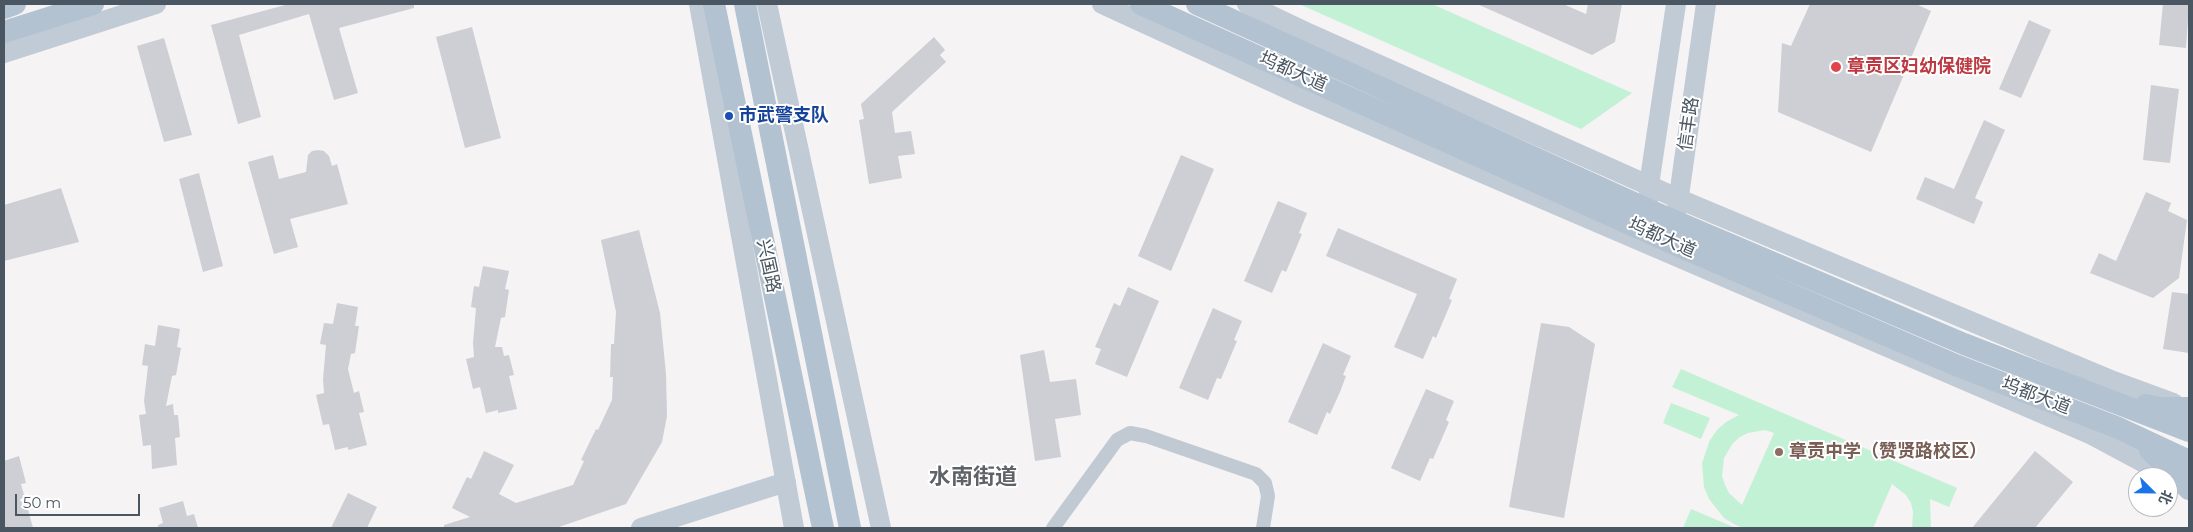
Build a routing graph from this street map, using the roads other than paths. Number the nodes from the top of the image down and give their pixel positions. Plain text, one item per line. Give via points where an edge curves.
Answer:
1 (14, 4) edge
2 (92, 4) edge
3 (156, 4) edge
4 (699, 4) edge
5 (714, 4) edge
6 (745, 4) edge
7 (768, 4) edge
8 (1102, 4) edge
9 (1140, 4) edge
10 (1197, 4) edge
11 (1247, 4) edge
12 (1676, 4) edge
13 (1706, 4) edge
14 (4, 8) edge
15 (4, 32) edge
16 (4, 53) edge
17 (1649, 185) junction
18 (1679, 199) junction
19 (1648, 220) junction
20 (1676, 221) junction
21 (1674, 244) junction
22 (2124, 405) junction
23 (2189, 408) edge
24 (2116, 427) junction
25 (2189, 431) edge
26 (2189, 461) edge
27 (786, 482) junction
28 (2188, 487) edge
29 (641, 528) edge
30 (794, 528) edge
31 (823, 528) edge
32 (850, 528) edge
33 (881, 528) edge
34 (1053, 528) edge
35 (1263, 528) edge

1 - 14 main road
2 - 15 main road
3 - 16 street
4 - 27 street
5 - 31 main road, 兴国路
6 - 32 main road, 兴国路
7 - 33 street
8 - 28 street via 1314,100 2090,434
9 - 19 main road, 坞都大道
10 - 19 main road, 坞都大道
11 - 17 street
12 - 17 street, 信丰路
13 - 18 street, 信丰路
17 - 18 street
17 - 19 street, 信丰路
18 - 20 street, 信丰路
18 - 23 street via 2104,377
19 - 20 main road, 坞都大道
19 - 21 main road, 坞都大道
20 - 21 street, 信丰路
20 - 22 main road, 坞都大道 via 1964,344
21 - 24 main road, 坞都大道 via 1958,366
22 - 23 main road
22 - 25 main road, 坞都大道
24 - 26 main road, 坞都大道
24 - 28 main road via 2144,445
27 - 29 street
27 - 30 street
34 - 35 street via 1117,440 1130,433 1256,474 1265,483 1268,496

